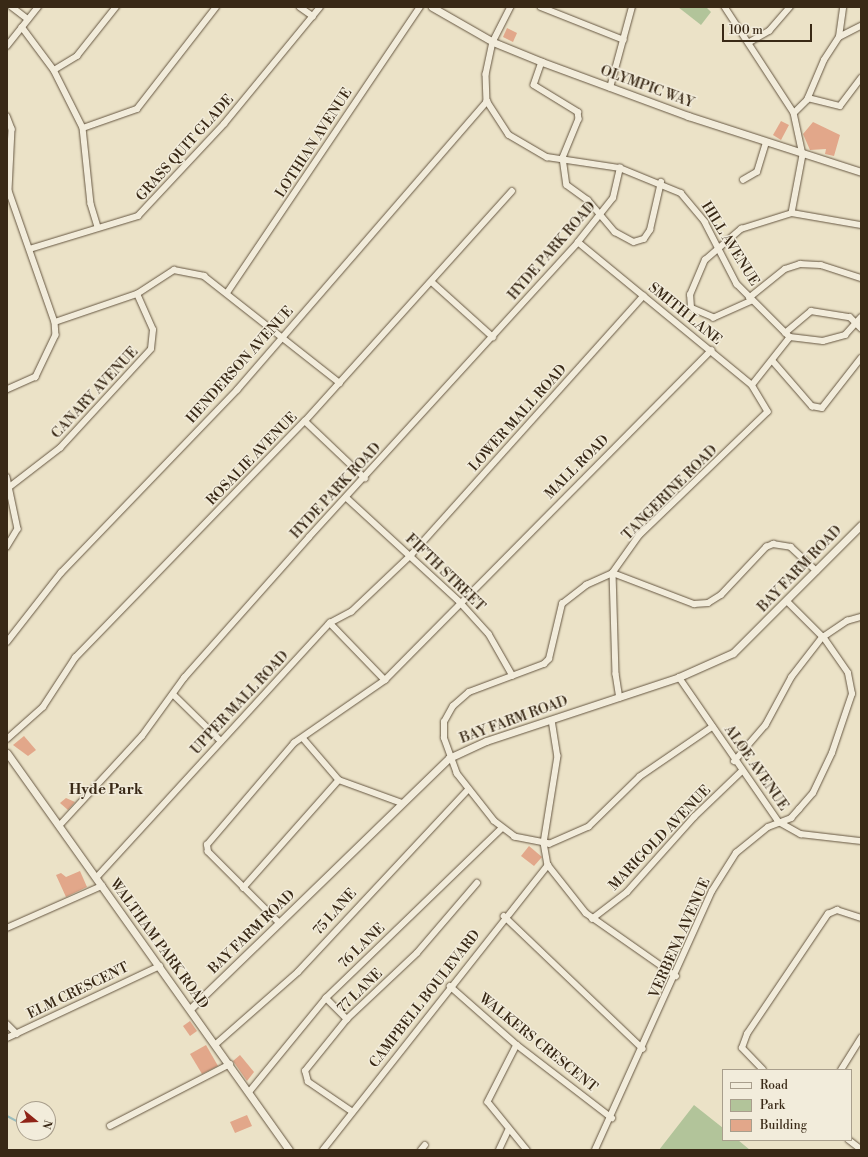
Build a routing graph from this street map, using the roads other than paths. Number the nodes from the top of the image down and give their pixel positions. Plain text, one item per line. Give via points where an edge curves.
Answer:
1 (12, 7) edge
2 (38, 7) edge
3 (116, 7) edge
4 (216, 7) edge
5 (300, 7) edge
6 (320, 7) edge
7 (420, 7) edge
8 (432, 7) edge
9 (511, 7) edge
10 (541, 7) edge
11 (725, 7) edge
12 (790, 7) edge
13 (843, 7) edge
14 (631, 8) edge
15 (313, 16) junction
16 (28, 19) junction
17 (861, 26) edge
18 (22, 28) junction
19 (839, 37) junction
20 (624, 40) junction
21 (493, 42) junction
22 (750, 42) junction
23 (7, 46) edge
24 (542, 62) junction
25 (54, 70) junction
26 (861, 78) edge
27 (610, 88) junction
28 (808, 98) junction
29 (487, 100) junction
30 (794, 113) junction
31 (7, 116) edge
32 (83, 128) junction
33 (766, 143) junction
34 (803, 155) junction
35 (563, 158) junction
36 (620, 168) junction
37 (861, 172) edge
38 (743, 180) dead end
39 (661, 182) junction
40 (512, 191) dead end
41 (9, 201) edge
42 (602, 213) junction
43 (792, 213) junction
44 (861, 225) edge
45 (98, 228) junction
46 (578, 242) junction
47 (717, 246) junction
48 (30, 249) junction
49 (861, 278) edge
50 (433, 283) junction
51 (227, 293) junction
52 (137, 294) junction
53 (643, 296) junction
54 (751, 300) junction
55 (861, 317) edge
56 (54, 322) junction
57 (860, 326) edge
58 (785, 333) junction
59 (281, 336) junction
60 (493, 337) junction
61 (790, 337) junction
62 (711, 350) junction
63 (861, 358) edge
64 (773, 362) junction
65 (340, 382) junction
66 (752, 385) junction
67 (7, 390) edge
68 (768, 412) joint
69 (305, 421) junction
70 (7, 478) edge
71 (364, 478) junction
72 (8, 489) edge
73 (347, 498) junction
74 (861, 525) edge
75 (7, 547) edge
76 (411, 555) junction
77 (817, 571) junction
78 (612, 573) junction
79 (460, 602) junction
80 (788, 602) junction
81 (861, 617) edge
82 (330, 623) junction
83 (823, 637) junction
84 (7, 642) edge
85 (513, 676) junction
86 (679, 677) junction
87 (385, 680) junction
88 (173, 694) junction
89 (620, 698) junction
90 (552, 720) junction
91 (713, 727) junction
92 (302, 738) junction
93 (7, 739) edge
94 (221, 741) junction
95 (7, 753) edge
96 (449, 758) junction
97 (735, 761) junction
98 (742, 771) junction
99 (339, 780) junction
100 (468, 791) junction
101 (402, 803) junction
102 (779, 822) junction
103 (59, 826) junction
104 (501, 829) junction
105 (861, 841) edge
106 (544, 843) junction
107 (548, 864) junction
108 (96, 878) junction
109 (477, 883) dead end
110 (102, 886) junction
111 (243, 888) junction
112 (504, 916) junction
113 (861, 918) edge
114 (592, 919) junction
115 (280, 924) junction
116 (7, 928) edge
117 (160, 966) junction
118 (676, 976) junction
119 (450, 986) junction
120 (326, 998) junction
121 (190, 1009) junction
122 (348, 1019) junction
123 (7, 1024) edge
124 (17, 1034) junction
125 (7, 1038) edge
126 (861, 1038) edge
127 (216, 1044) junction
128 (517, 1046) junction
129 (643, 1049) junction
130 (230, 1064) junction
131 (762, 1069) edge
132 (842, 1069) edge
133 (250, 1091) junction
134 (352, 1112) junction
135 (612, 1118) junction
136 (110, 1126) dead end
137 (508, 1131) junction
138 (850, 1141) edge
139 (425, 1145) dead end
140 (861, 1149) edge
141 (289, 1150) edge
142 (323, 1150) edge
143 (421, 1150) edge
144 (499, 1150) edge
145 (527, 1150) edge
146 (595, 1150) edge

1 - 16 street
2 - 16 street
3 - 25 street via 77,56
4 - 32 street via 137,109
5 - 15 street
6 - 15 street, GRASS QUIT GLADE
7 - 51 street, LOTHIAN AVENUE
8 - 21 street, OLYMPIC WAY
9 - 21 street
10 - 20 street
11 - 22 street
12 - 22 street via 768,31
13 - 19 street
14 - 20 street
15 - 45 street, GRASS QUIT GLADE via 224,124 150,206 138,216
16 - 18 street
17 - 19 street
18 - 23 street
18 - 25 street
19 - 28 street via 824,60
20 - 27 street
21 - 24 street, OLYMPIC WAY
21 - 29 street via 486,74
22 - 30 street
24 - 27 street, OLYMPIC WAY
24 - 35 street via 534,85 578,112 579,119
25 - 32 street
26 - 28 street via 840,106
27 - 33 street, OLYMPIC WAY
28 - 30 street
29 - 35 street, HILL AVENUE via 510,135 547,157
29 - 59 street, HENDERSON AVENUE
30 - 34 street
31 - 41 street via 12,129
32 - 45 street via 91,204
33 - 34 street, OLYMPIC WAY
33 - 38 street via 757,172
34 - 37 street, OLYMPIC WAY
34 - 43 street
35 - 36 street, HILL AVENUE
35 - 42 street via 567,185
36 - 39 street, HILL AVENUE
36 - 42 street, HYDE PARK ROAD via 613,198
39 - 42 street via 650,230 644,239 634,242 622,238
39 - 47 street, HILL AVENUE via 681,193 704,222
40 - 50 street, ROSALIE AVENUE
41 - 48 street
42 - 46 street, HYDE PARK ROAD
43 - 44 street
43 - 47 street via 741,229
45 - 48 street, GRASS QUIT GLADE
46 - 53 street, SMITH LANE
46 - 60 street, HYDE PARK ROAD
47 - 54 street, HILL AVENUE
47 - 54 street via 695,278 692,308 714,318
48 - 56 street
49 - 54 street via 821,265 800,264 786,268
50 - 60 street
50 - 65 street, ROSALIE AVENUE
51 - 52 street via 204,276 174,270
51 - 59 street
52 - 56 street
52 - 72 street, CANARY AVENUE via 152,330 151,350 60,448
53 - 62 street, SMITH LANE
53 - 76 street, LOWER MALL ROAD
54 - 58 street, HILL AVENUE
55 - 57 street
56 - 67 street via 56,335 36,377
57 - 58 street via 850,317 827,311 811,311
57 - 61 street via 845,335 823,341
58 - 61 street, HILL AVENUE
59 - 65 street
59 - 84 street, HENDERSON AVENUE via 237,390 61,573
60 - 71 street, HYDE PARK ROAD
61 - 64 street
62 - 66 street, SMITH LANE
62 - 79 street, MALL ROAD
63 - 64 street via 822,408 812,406
64 - 66 street
65 - 69 street, ROSALIE AVENUE
66 - 68 street, SMITH LANE
68 - 78 street, TANGERINE ROAD via 640,535
69 - 71 street
69 - 93 street, ROSALIE AVENUE via 75,658 43,708
70 - 72 street
71 - 73 street, HYDE PARK ROAD
72 - 75 street via 18,529
73 - 76 street, FIFTH STREET
73 - 88 street, HYDE PARK ROAD via 309,537
74 - 77 street, BAY FARM ROAD
76 - 79 street, FIFTH STREET
76 - 82 street, UPPER MALL ROAD via 351,612
77 - 78 street via 791,547 773,544 766,547 721,595 708,603 694,604
77 - 80 street, BAY FARM ROAD
78 - 85 street via 586,585 562,604 549,659
78 - 89 street via 616,674
79 - 85 street, FIFTH STREET via 489,634
79 - 87 street, MALL ROAD
80 - 83 street, VERBENA AVENUE
80 - 86 street, BAY FARM ROAD via 733,653
81 - 83 street via 847,621
82 - 87 street
82 - 94 street, UPPER MALL ROAD
83 - 97 street via 792,677 766,725
83 - 102 street, VERBENA AVENUE via 848,673 852,694 844,725 813,793 790,818
85 - 96 street via 469,692 452,706 444,722
86 - 89 street, BAY FARM ROAD
86 - 91 street, ALOE AVENUE
87 - 92 street, MALL ROAD
88 - 94 street
88 - 103 street, HYDE PARK ROAD via 142,736
89 - 90 street, BAY FARM ROAD
90 - 96 street, BAY FARM ROAD
90 - 106 street via 558,756
91 - 97 street, ALOE AVENUE
91 - 106 street via 640,777 589,827 560,842
92 - 99 street
92 - 111 street, MALL ROAD via 207,845 208,852
94 - 108 street, UPPER MALL ROAD
95 - 103 street, WALTHAM PARK ROAD
96 - 100 street
96 - 101 street, BAY FARM ROAD
97 - 98 street, ALOE AVENUE
98 - 102 street, ALOE AVENUE
98 - 114 street, MARIGOLD AVENUE via 694,817 627,892
99 - 101 street
99 - 111 street
100 - 104 street
100 - 127 street, 75 LANE via 298,972
101 - 115 street, BAY FARM ROAD
102 - 105 street, ALOE AVENUE via 801,834
102 - 118 street, VERBENA AVENUE via 768,827 736,853 712,891
103 - 108 street, WALTHAM PARK ROAD
104 - 106 street via 515,837
104 - 120 street, 76 LANE
106 - 107 street
107 - 112 street, CAMPBELL BOULEVARD
107 - 114 street via 565,891
108 - 110 street, WALTHAM PARK ROAD
109 - 122 street, 77 LANE via 417,953
110 - 116 street
110 - 117 street, WALTHAM PARK ROAD
111 - 115 street, MALL ROAD
112 - 119 street, CAMPBELL BOULEVARD
112 - 129 street
113 - 131 street via 837,910 828,914 747,1034 742,1048
114 - 118 street
115 - 121 street, BAY FARM ROAD
117 - 121 street, WALTHAM PARK ROAD
117 - 124 street, ELM CRESCENT
118 - 129 street, VERBENA AVENUE
119 - 128 street, WALKERS CRESCENT
119 - 134 street, CAMPBELL BOULEVARD
120 - 122 street
120 - 133 street, 76 LANE
121 - 127 street, WALTHAM PARK ROAD
122 - 134 street, 77 LANE via 305,1071 308,1082
123 - 124 street
124 - 125 street, ELM CRESCENT
126 - 132 street
127 - 130 street, WALTHAM PARK ROAD
128 - 135 street, WALKERS CRESCENT
128 - 137 street via 488,1097 490,1106
129 - 135 street, VERBENA AVENUE
130 - 133 street, WALTHAM PARK ROAD
130 - 136 street
133 - 141 street, WALTHAM PARK ROAD
134 - 142 street, CAMPBELL BOULEVARD
135 - 146 street, VERBENA AVENUE
137 - 144 street
137 - 145 street
138 - 140 street
139 - 143 street

